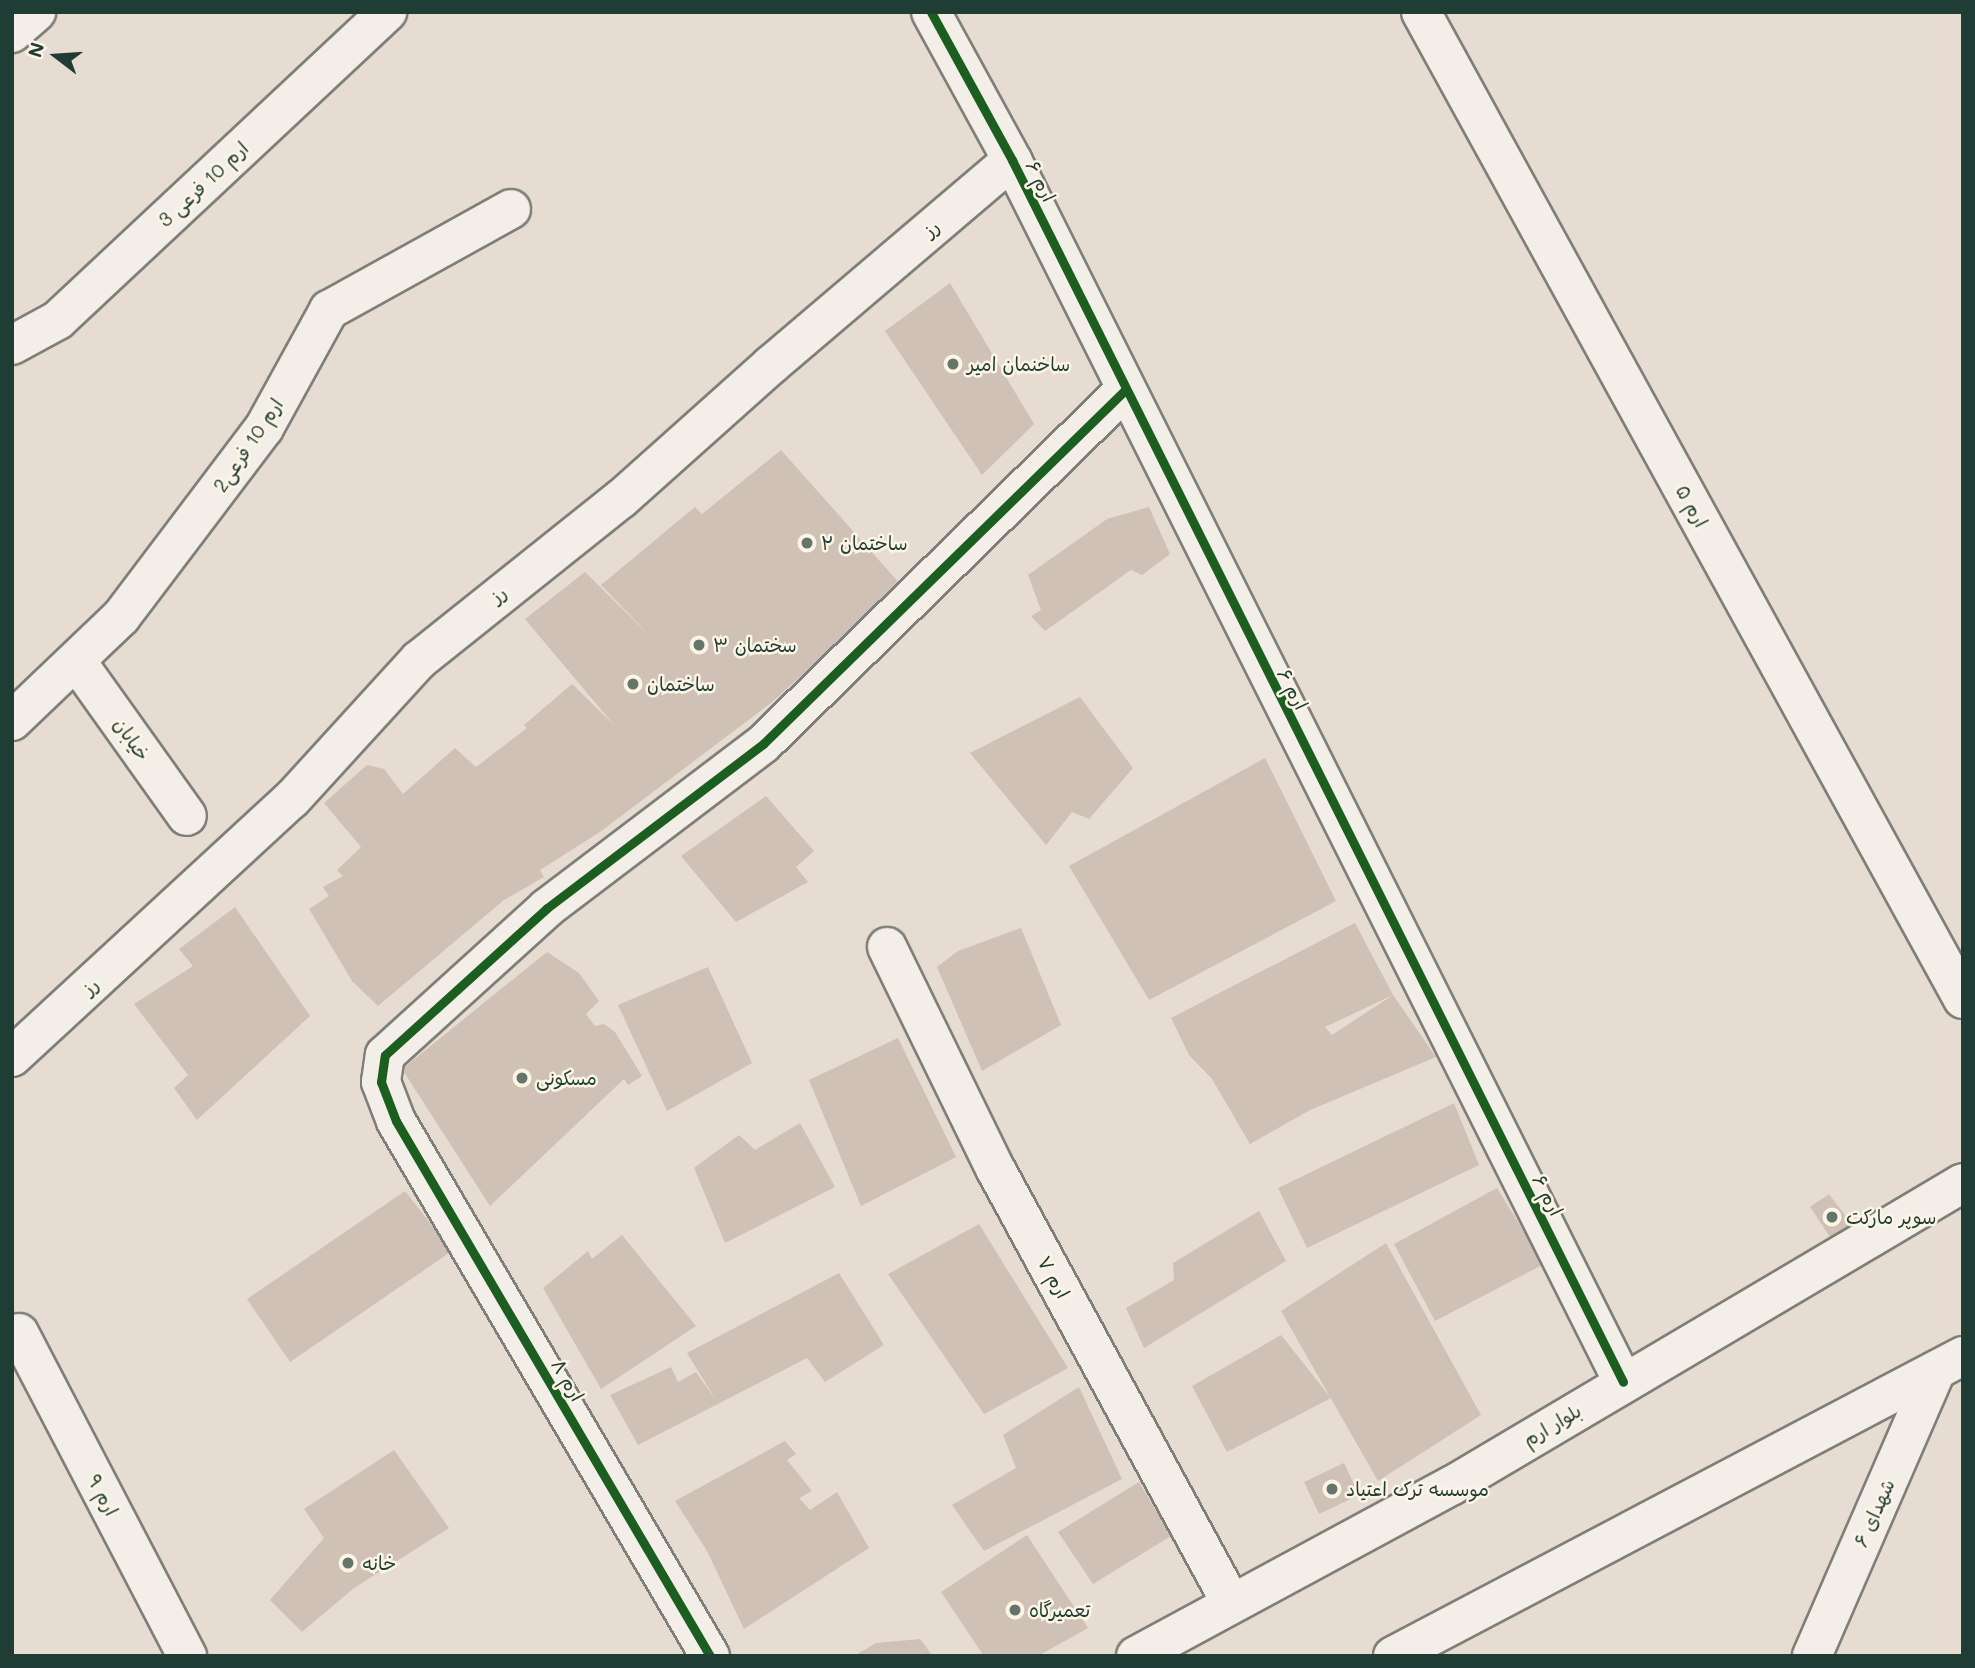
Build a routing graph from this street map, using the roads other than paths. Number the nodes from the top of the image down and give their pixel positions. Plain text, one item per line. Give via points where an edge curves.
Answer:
1 (36, 12) edge
2 (387, 12) edge
3 (930, 12) edge
4 (1421, 12) edge
5 (12, 33) edge
6 (1012, 160) junction
7 (511, 209) dead end
8 (12, 345) edge
9 (1124, 391) junction
10 (77, 662) junction
11 (12, 721) edge
12 (187, 816) dead end
13 (887, 947) dead end
14 (1963, 999) edge
15 (12, 1057) edge
16 (1963, 1183) edge
17 (19, 1334) dead end
18 (1950, 1363) edge
19 (1623, 1382) junction
20 (1231, 1602) junction
21 (1402, 1653) edge
22 (187, 1656) edge
23 (710, 1656) edge
24 (1136, 1656) edge
25 (1812, 1656) edge

1 - 5 street
2 - 8 street, ارم 10 فرعی 3 via 58,320
3 - 6 street, ارم ۶
4 - 14 street, ارم ۵
6 - 9 street, ارم ۶
6 - 15 street, رز via 621,499 419,660 292,799
7 - 10 street, ارم 10 فرعی2 via 330,310 264,428 121,617
9 - 19 street, ارم ۶
9 - 23 street, ارم ۸ via 763,744 547,908 385,1055 381,1082 396,1121
10 - 11 street, ارم 10 فرعی2
10 - 12 street, خیابان
13 - 20 street, ارم ۷ via 996,1170
16 - 19 street, بلوار ارم
17 - 22 street, ارم ۹
18 - 21 street
18 - 25 street, شهدای ۶
19 - 20 street, بلوار ارم via 1451,1486
20 - 24 street, بلوار ارم

